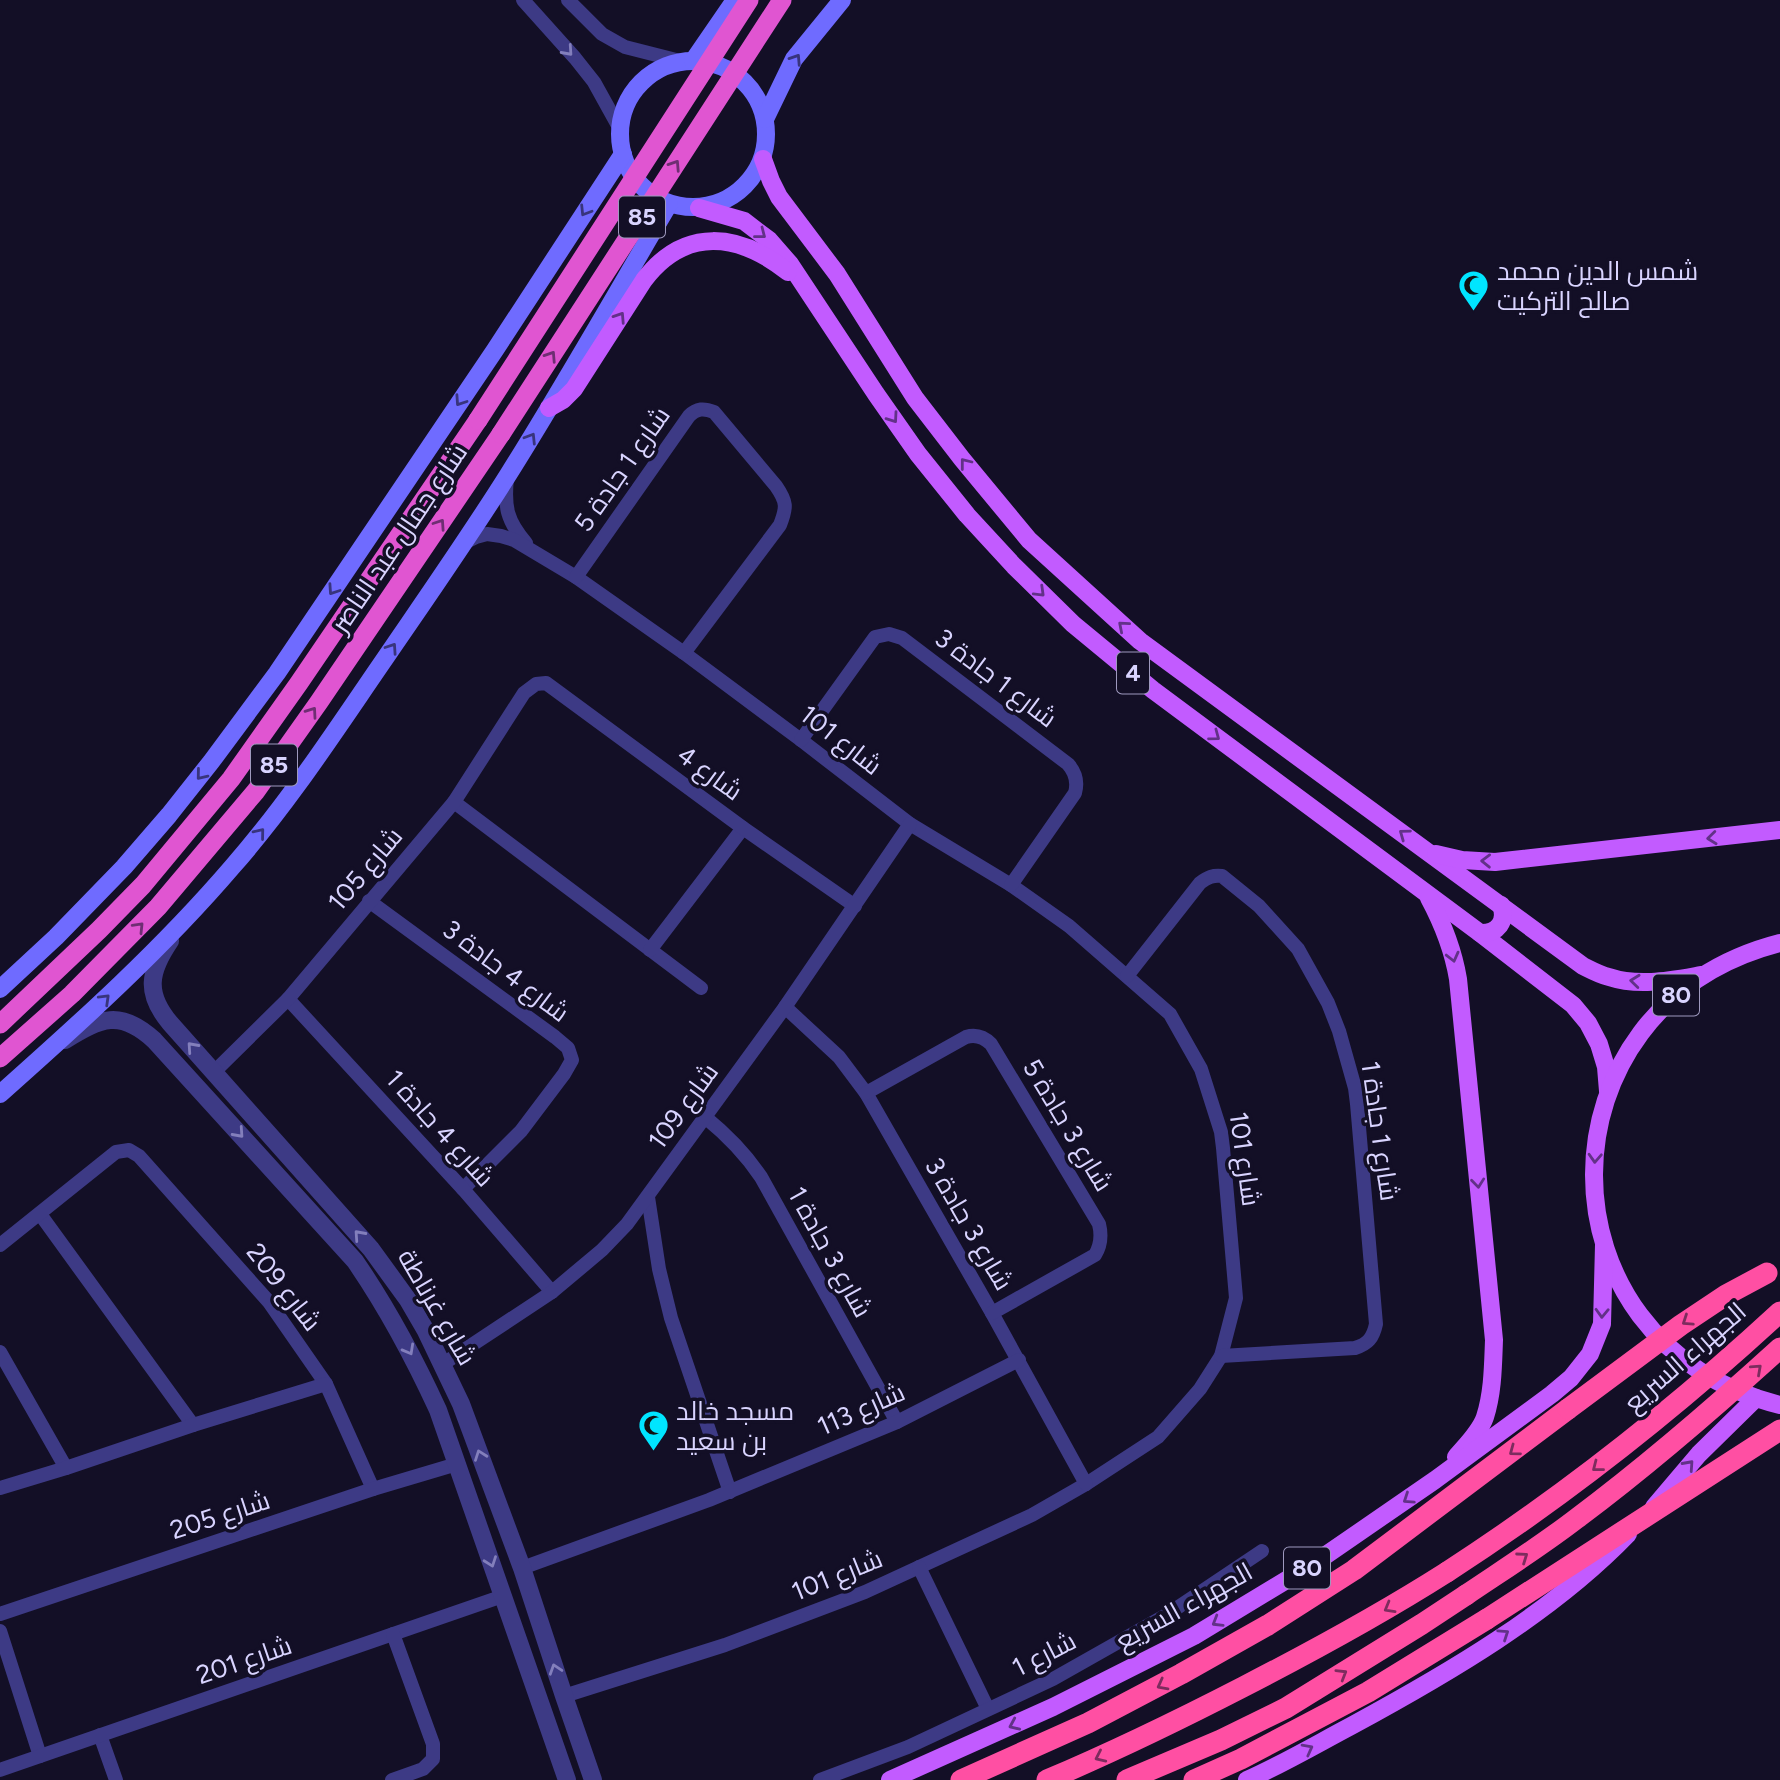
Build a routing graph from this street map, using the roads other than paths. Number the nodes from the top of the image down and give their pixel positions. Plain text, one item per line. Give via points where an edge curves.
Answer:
1 (523, 0) edge
2 (568, 0) edge
3 (735, 0) edge
4 (749, 0) edge
5 (782, 0) edge
6 (842, 0) edge
7 (688, 62) junction
8 (765, 119) junction
9 (620, 129) junction
10 (623, 154) junction
11 (763, 159) junction
12 (669, 204) junction
13 (699, 208) junction
14 (807, 291) junction
15 (549, 408) junction
16 (508, 475) junction
17 (464, 543) junction
18 (531, 549) junction
19 (576, 577) junction
20 (684, 653) junction
21 (536, 684) joint
22 (802, 740) junction
23 (454, 802) junction
24 (910, 824) junction
25 (743, 828) junction
26 (1780, 830) edge
27 (1429, 853) junction
28 (1011, 885) junction
29 (1427, 894) junction
30 (369, 901) junction
31 (1501, 905) junction
32 (855, 906) junction
33 (179, 927) junction
34 (1480, 933) junction
35 (1780, 943) edge
36 (650, 950) junction
37 (1702, 975) junction
38 (1127, 976) junction
39 (701, 988) dead end
40 (0, 989) edge
41 (288, 999) junction
42 (785, 1007) junction
43 (162, 1014) junction
44 (0, 1024) edge
45 (147, 1033) junction
46 (53, 1047) junction
47 (0, 1058) edge
48 (214, 1072) junction
49 (1608, 1091) junction
50 (866, 1093) junction
51 (0, 1094) edge
52 (705, 1116) junction
53 (463, 1189) junction
54 (648, 1197) junction
55 (40, 1214) junction
56 (0, 1245) edge
57 (1604, 1245) junction
58 (1780, 1267) edge
59 (388, 1271) junction
60 (370, 1284) junction
61 (552, 1292) junction
62 (408, 1300) junction
63 (387, 1310) junction
64 (1780, 1312) edge
65 (992, 1313) junction
66 (1780, 1348) edge
67 (0, 1352) edge
68 (1221, 1356) junction
69 (1019, 1360) junction
70 (443, 1364) junction
71 (326, 1384) junction
72 (1755, 1398) junction
73 (1780, 1405) edge
74 (897, 1422) junction
75 (193, 1425) junction
76 (1780, 1430) edge
77 (457, 1464) junction
78 (66, 1468) junction
79 (1435, 1480) junction
80 (1086, 1484) junction
81 (0, 1488) edge
82 (373, 1489) junction
83 (730, 1492) junction
84 (1262, 1551) dead end
85 (919, 1567) junction
86 (522, 1568) junction
87 (503, 1595) junction
88 (0, 1614) edge
89 (0, 1631) edge
90 (393, 1634) junction
91 (564, 1696) junction
92 (988, 1709) junction
93 (100, 1735) junction
94 (40, 1756) junction
95 (0, 1770) edge
96 (116, 1780) edge
97 (392, 1780) edge
98 (567, 1780) edge
99 (593, 1780) edge
100 (820, 1780) edge
101 (890, 1780) edge
102 (961, 1780) edge
103 (1046, 1780) edge
104 (1127, 1780) edge
105 (1194, 1780) edge
106 (1247, 1780) edge

1 -> 9 street via 594,82
2 - 7 street via 602,34 625,47
3 - 7 main road
4 - 44 highway, شارع جمال عبد الناصر / 85, bridge via 478,420 231,779 143,885
47 -> 5 highway, شارع جمال عبد الناصر / 85, bridge via 158,907 256,791 501,434
8 -> 6 main road via 794,59
7 - 8 main road, 4 via 715,64 735,74 751,89
7 - 9 main road, 4 via 643,81 627,103
8 - 11 main road, 4
9 - 10 main road, 4
10 - 12 main road, 4 via 639,184
10 -> 40 main road via 354,560 211,762 124,867
11 - 13 main road, 4 via 734,195
27 -> 11 main road, 4 via 1140,641 1029,540 915,398 837,274 779,197
12 - 13 main road, 4
12 - 15 main road
13 -> 14 main road, 4 via 744,221 769,240
15 -> 14 main road via 574,389 650,272 685,247 719,241 743,245 775,262
14 -> 29 main road, 4 via 918,454 1023,576 1153,690
16 -> 15 main road
16 - 17 main road
16 - 18 street, شارع 101 via 510,522
17 - 18 street, شارع 101 via 494,535
33 -> 17 main road via 279,809
18 - 19 street, شارع 101
19 - 20 street, شارع 101
19 - 20 street, شارع 1 جادة 5 via 694,410 714,412 776,486 786,509 780,525
20 - 22 street, شارع 101
21 - 23 street, شارع 105 via 524,693
21 - 25 street, شارع 4 via 546,683
22 - 24 street, شارع 101
22 - 28 street, شارع 1 جادة 3 via 875,637 902,638 1069,764 1076,776 1075,793
23 - 30 street, شارع 105
23 - 36 street
24 - 28 street, شارع 101
24 - 32 street, شارع 109
25 - 32 street, شارع 4
25 - 36 street
26 -> 27 main road via 1495,862
27 - 31 main road, 4
28 - 38 street, شارع 101 via 1069,926
29 - 34 main road, 4
29 -> 79 main road via 1446,933 1458,979 1494,1340 1485,1419
30 - 41 street, شارع 105
30 - 53 street, شارع 4 جادة 3 via 555,1037 570,1053 572,1060 564,1074 521,1131
31 - 34 main road via 1502,923 1492,932
37 -> 31 main road, 4 via 1643,982 1610,978 1583,967
32 - 42 street, شارع 109
33 - 43 street, شارع غرناطة via 153,974 152,991
46 -> 33 main road
34 - 49 main road, 4 via 1573,1005 1588,1023 1599,1044
35 - 37 main road, 80 via 1740,955
36 - 39 street
37 - 49 main road, 80 via 1646,1026
38 - 68 street, شارع 101 via 1170,1014 1201,1069 1221,1132 1236,1298
38 - 68 street, شارع 1 جادة 1 via 1200,883 1222,876 1259,906 1298,949 1328,1003 1355,1088 1374,1335 1366,1345 1354,1348
41 - 48 street, شارع 105
41 - 53 street, شارع 4 جادة 1
42 - 50 street, شارع 3 جادة 3 via 839,1057
42 - 52 street, شارع 109
43 - 45 street via 151,1017
48 -> 43 street, شارع غرناطة
45 - 46 street, شارع غرناطة via 132,1023 101,1021
45 -> 60 street, شارع غرناطة
46 - 51 main road
59 -> 48 street, شارع غرناطة
49 -> 57 main road, 80 via 1599,1121 1593,1183
50 - 65 street, شارع 3 جادة 3
50 - 65 street, شارع 3 جادة 5 via 966,1037 984,1038 1099,1224 1101,1243 1095,1255
52 - 54 street, شارع 109
52 - 74 street, شارع 3 جادة 1 via 731,1139 761,1177
53 - 61 street, شارع 4 جادة 1
54 - 61 street, شارع 109 via 601,1250
54 - 83 street via 671,1318
55 - 56 street
55 - 71 street, شارع 209 via 116,1152 129,1150 269,1302
55 - 75 street
57 - 72 main road, 80 via 1627,1296 1661,1340 1705,1375
57 -> 79 main road, الجهراء السريع / 80 via 1602,1324 1590,1354 1552,1394
58 -> 102 highway, bridge via 1681,1325 1354,1570 1268,1625 1088,1723
59 - 60 street via 382,1281
59 - 62 street, شارع غرناطة
60 - 63 street, شارع غرناطة
61 - 70 street, شارع 109
62 - 63 street via 394,1298
62 - 70 street, شارع غرناطة
63 -> 77 street, شارع غرناطة via 438,1410
64 -> 103 highway, الجهراء السريع, bridge via 1574,1485 1447,1572 1269,1673
65 - 69 street, شارع 3 جادة 3
104 -> 66 highway, bridge via 1286,1708 1466,1595 1574,1521 1682,1436
67 - 78 street
68 - 80 street, شارع 101 via 1200,1389 1158,1437
69 - 74 street, شارع 113
69 - 80 street, شارع 3 جادة 3
86 -> 70 street, شارع غرناطة
71 - 75 street
71 - 82 street, شارع 209
72 - 73 main road, 80
106 -> 72 main road via 1455,1667 1569,1588 1603,1560
74 - 83 street, شارع 113
75 - 78 street
76 - 105 highway, bridge via 1368,1692
77 - 82 street, شارع 205
77 -> 87 street, شارع غرناطة
78 - 81 street
79 -> 101 main road, الجهراء السريع / 80 via 1313,1564 1194,1636 1053,1707
80 - 85 street, شارع 101 via 1032,1515
82 - 88 street, شارع 205
83 - 86 street, شارع 113
84 - 92 street, شارع 1 via 1168,1614 1053,1679
85 - 91 street, شارع 101 via 725,1645
85 - 92 street
91 -> 86 street, شارع غرناطة
87 - 90 street, شارع 201
87 - 98 street, شارع غرناطة
89 - 94 street
90 - 93 street, شارع 201
90 - 97 street via 433,1744 433,1759 423,1769
91 - 99 street, شارع غرناطة
92 - 100 street, شارع 1 via 908,1747
93 - 94 street, شارع 201
93 - 96 street
94 - 95 street, شارع 201

